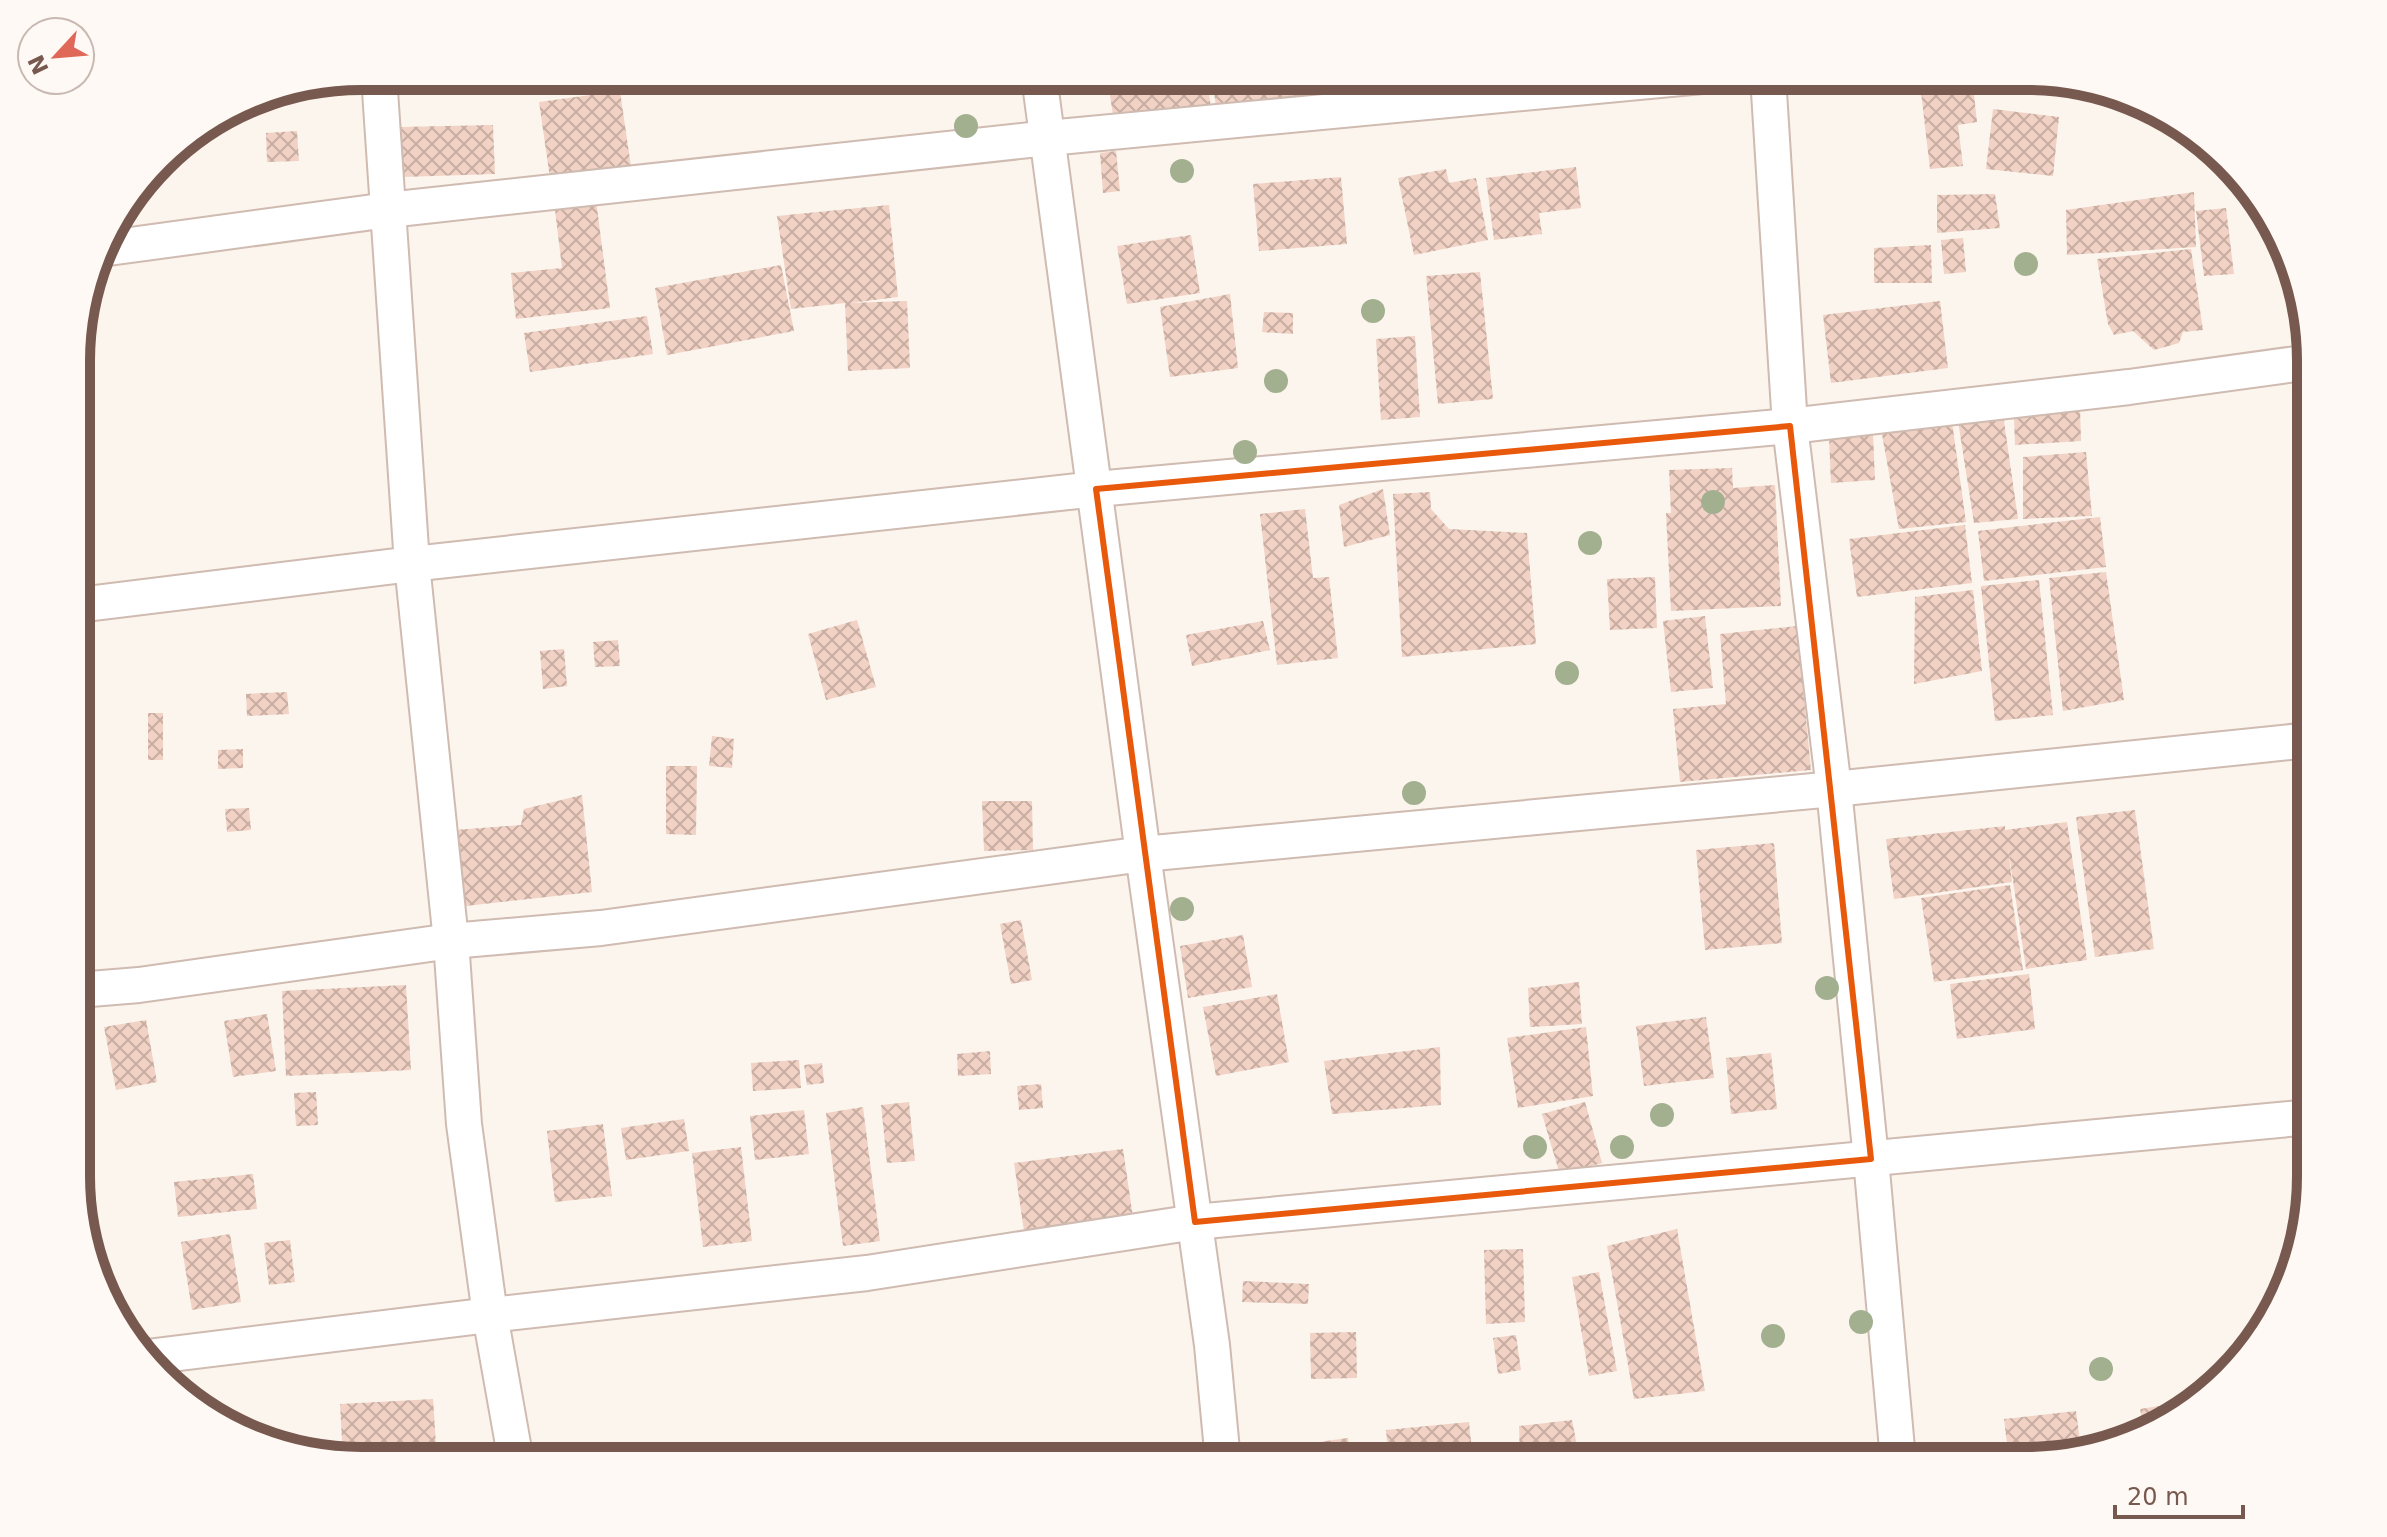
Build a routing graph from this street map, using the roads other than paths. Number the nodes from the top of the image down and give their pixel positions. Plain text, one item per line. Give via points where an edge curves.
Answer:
1 (380, 90) edge
2 (1041, 90) edge
3 (1554, 90) edge
4 (1769, 90) edge
5 (1048, 138) junction
6 (388, 210) junction
7 (116, 247) edge
8 (2296, 364) edge
9 (1790, 426) junction
10 (1096, 489) junction
11 (412, 564) junction
12 (90, 604) edge
13 (2296, 741) edge
14 (1834, 789) junction
15 (1143, 854) junction
16 (451, 941) junction
17 (90, 989) edge
18 (2296, 1118) edge
19 (1871, 1159) junction
20 (1195, 1222) junction
21 (490, 1315) junction
22 (158, 1356) edge
23 (1222, 1446) edge
24 (1897, 1446) edge
25 (513, 1447) edge

1 - 6 street
2 - 5 street
3 - 5 street
4 - 9 street
5 - 6 street
5 - 10 street
6 - 7 street
6 - 11 street
8 - 9 street
9 - 10 street
9 - 14 street
10 - 11 street
10 - 15 street
11 - 12 street
11 - 16 street
13 - 14 street
14 - 15 street
14 - 19 street
15 - 16 street via 601,928
15 - 20 street
16 - 17 street
16 - 21 street via 464,1124
18 - 19 street
19 - 20 street
19 - 24 street
20 - 21 street via 867,1273
20 - 23 street
21 - 22 street
21 - 25 street

